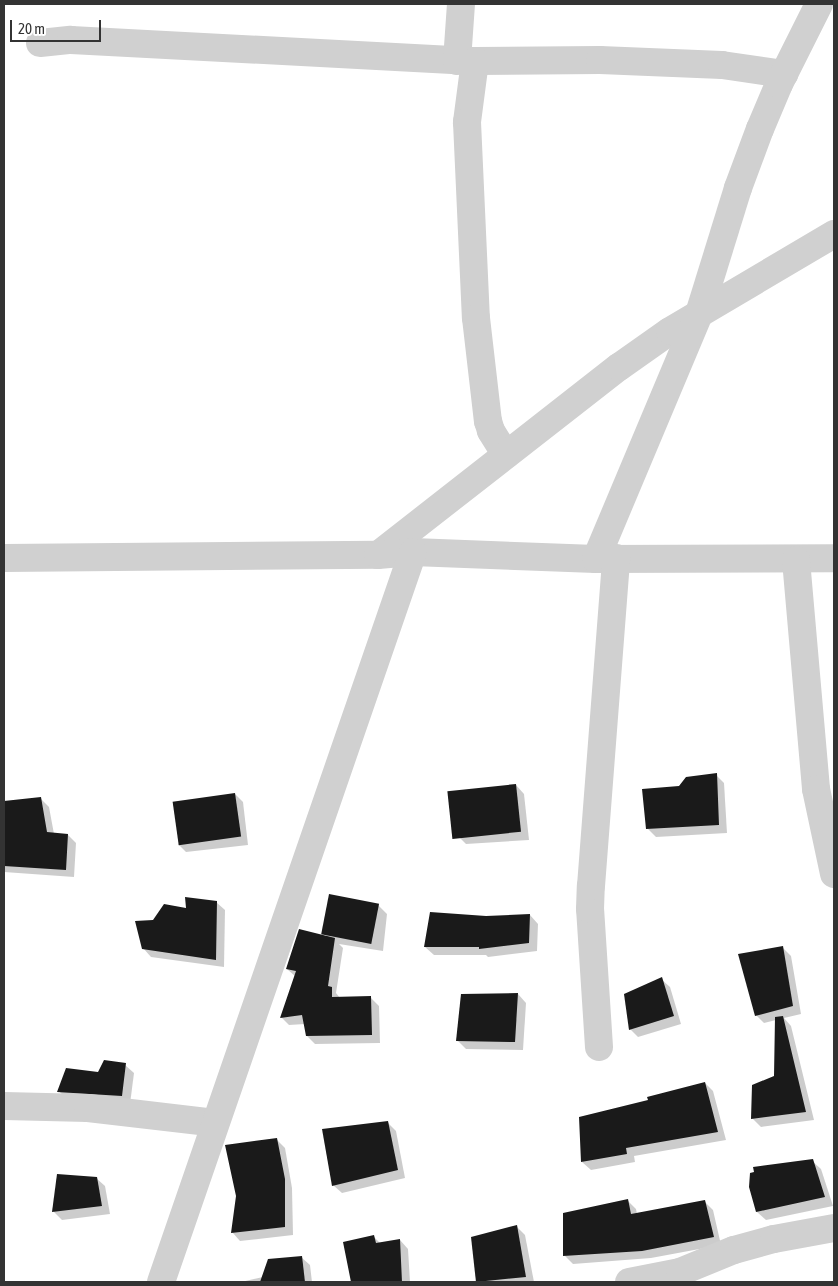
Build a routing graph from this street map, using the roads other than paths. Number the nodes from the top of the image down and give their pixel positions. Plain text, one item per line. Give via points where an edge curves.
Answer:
1 (461, 4) edge
2 (819, 4) edge
3 (40, 43) dead end
4 (466, 61) junction
5 (784, 74) junction
6 (834, 234) edge
7 (699, 314) junction
8 (506, 455) junction
9 (413, 552) junction
10 (378, 555) junction
11 (4, 558) edge
12 (834, 558) edge
13 (606, 559) junction
14 (796, 560) junction
15 (834, 874) edge
16 (599, 1047) dead end
17 (4, 1106) edge
18 (215, 1123) junction
19 (834, 1228) edge
20 (161, 1282) edge
21 (629, 1282) edge

1 - 4 street
2 - 5 street
3 - 4 street via 71,40
4 - 5 street via 600,60 722,65
4 - 8 street via 476,318 488,421
5 - 7 street via 738,188
6 - 7 street
7 - 8 street via 619,367
7 - 13 street
8 - 10 street
9 - 10 street
9 - 13 street
9 - 18 street
10 - 11 street
12 - 14 street
13 - 14 street
13 - 16 street via 590,909
14 - 15 street via 816,789
17 - 18 street via 88,1108
18 - 20 street
19 - 21 street via 774,1239 734,1250 680,1272

